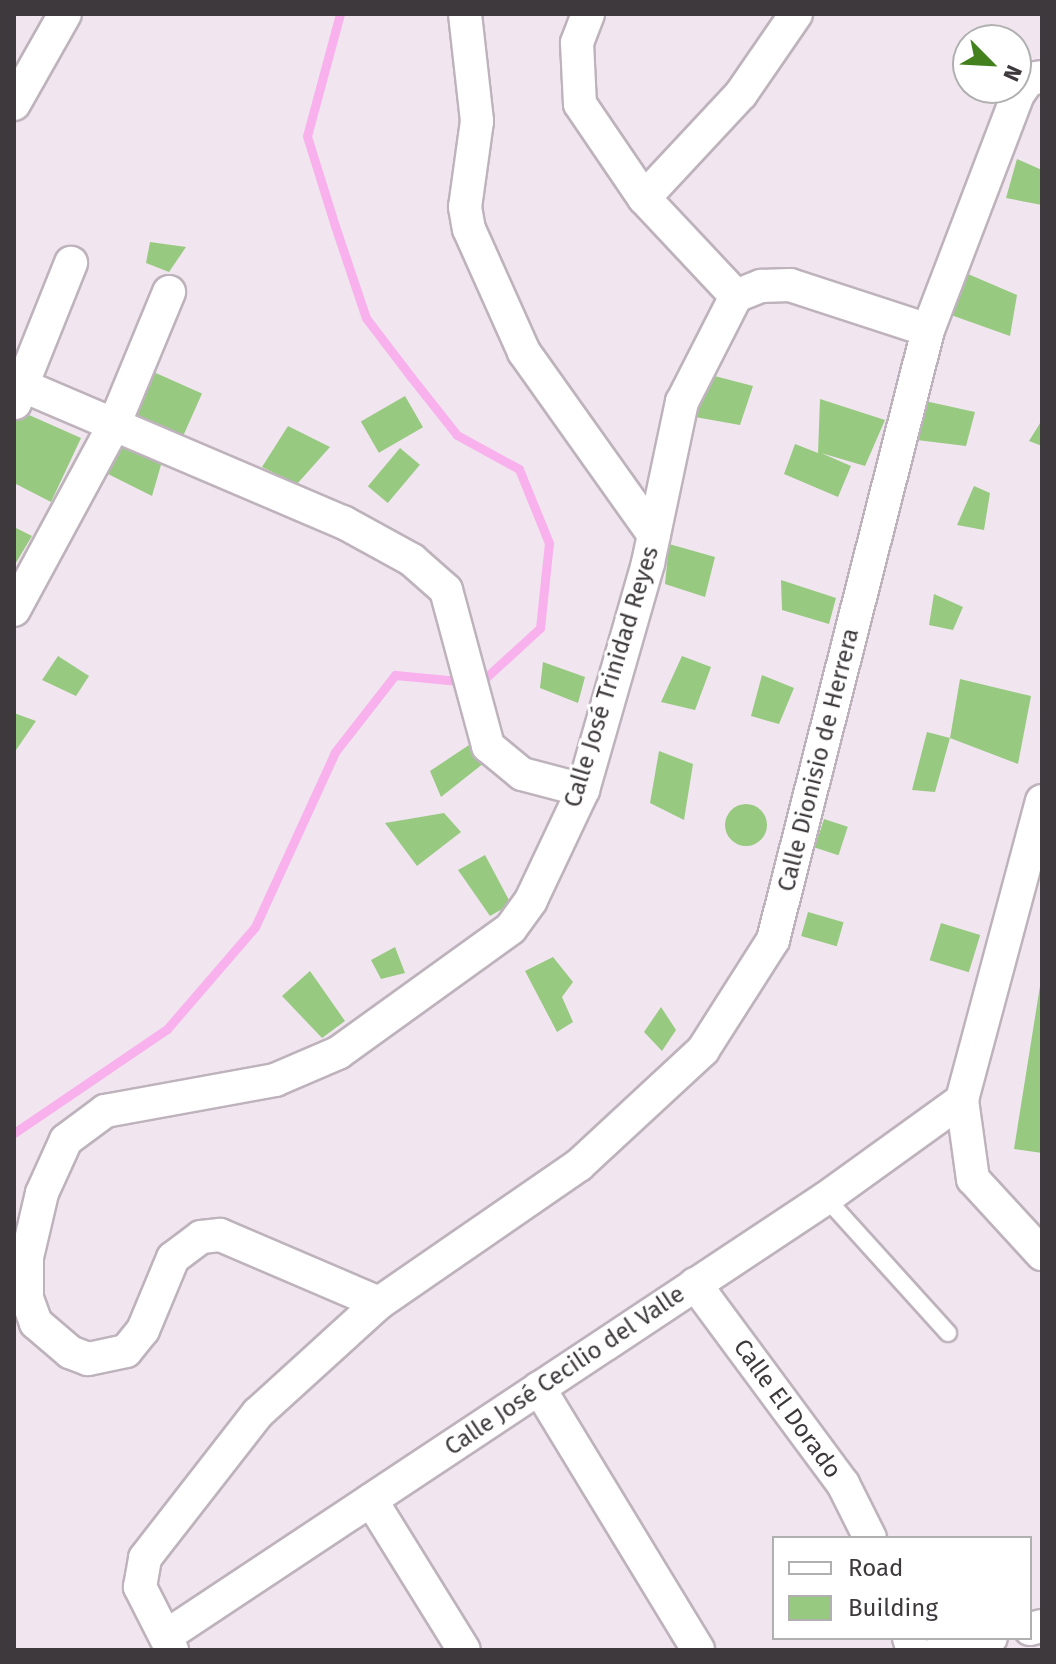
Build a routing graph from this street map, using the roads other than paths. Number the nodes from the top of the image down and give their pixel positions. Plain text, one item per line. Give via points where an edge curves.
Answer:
1 (65, 14) edge
2 (465, 14) edge
3 (588, 14) edge
4 (796, 14) edge
5 (1042, 77) edge
6 (14, 104) edge
7 (644, 198) junction
8 (71, 263) dead end
9 (169, 292) dead end
10 (736, 296) junction
11 (928, 330) junction
12 (17, 391) edge
13 (114, 425) junction
14 (654, 535) junction
15 (14, 610) edge
16 (583, 790) junction
17 (1042, 801) edge
18 (962, 1100) junction
19 (826, 1198) junction
20 (1042, 1254) edge
21 (695, 1284) junction
22 (379, 1303) junction
23 (948, 1333) dead end
24 (539, 1388) junction
25 (371, 1500) junction
26 (869, 1536) edge
27 (982, 1640) edge
28 (169, 1643) edge
29 (464, 1650) edge
30 (698, 1650) edge
31 (940, 1650) edge

1 - 6 street
2 - 14 street via 477,121 465,207 469,229 524,352
3 - 7 street via 577,43 580,104
4 - 7 street via 741,94
5 - 11 street, Calle Dionisio de Herrera via 1029,79 1018,94
7 - 10 street
8 - 12 street
9 - 13 street
10 - 11 street via 761,286 790,285
10 - 14 street, Calle José Trinidad Reyes via 682,402
11 - 22 street, Calle Dionisio de Herrera via 773,940 703,1050 579,1165
12 - 13 street
13 - 15 street
13 - 16 street via 383,541 437,578 461,632 488,746 522,774
14 - 16 street, Calle José Trinidad Reyes
16 - 22 street, Calle José Trinidad Reyes via 531,900 511,928 338,1053 275,1080 129,1104 85,1120 66,1140 42,1193 27,1257 27,1298 36,1323 57,1345 88,1359 126,1351 143,1330 173,1258 201,1237 220,1235
17 - 18 street
18 - 19 street, Calle José Cecilio del Valle
18 - 20 street via 973,1179
19 - 21 street, Calle José Cecilio del Valle
19 - 23 lane
21 - 24 street, Calle José Cecilio del Valle
21 - 26 street, Calle El Dorado via 843,1484
22 - 28 street via 258,1413 145,1558 140,1587
24 - 25 street, Calle José Cecilio del Valle
24 - 30 street
25 - 28 street, Calle José Cecilio del Valle
25 - 29 street
27 - 31 street

